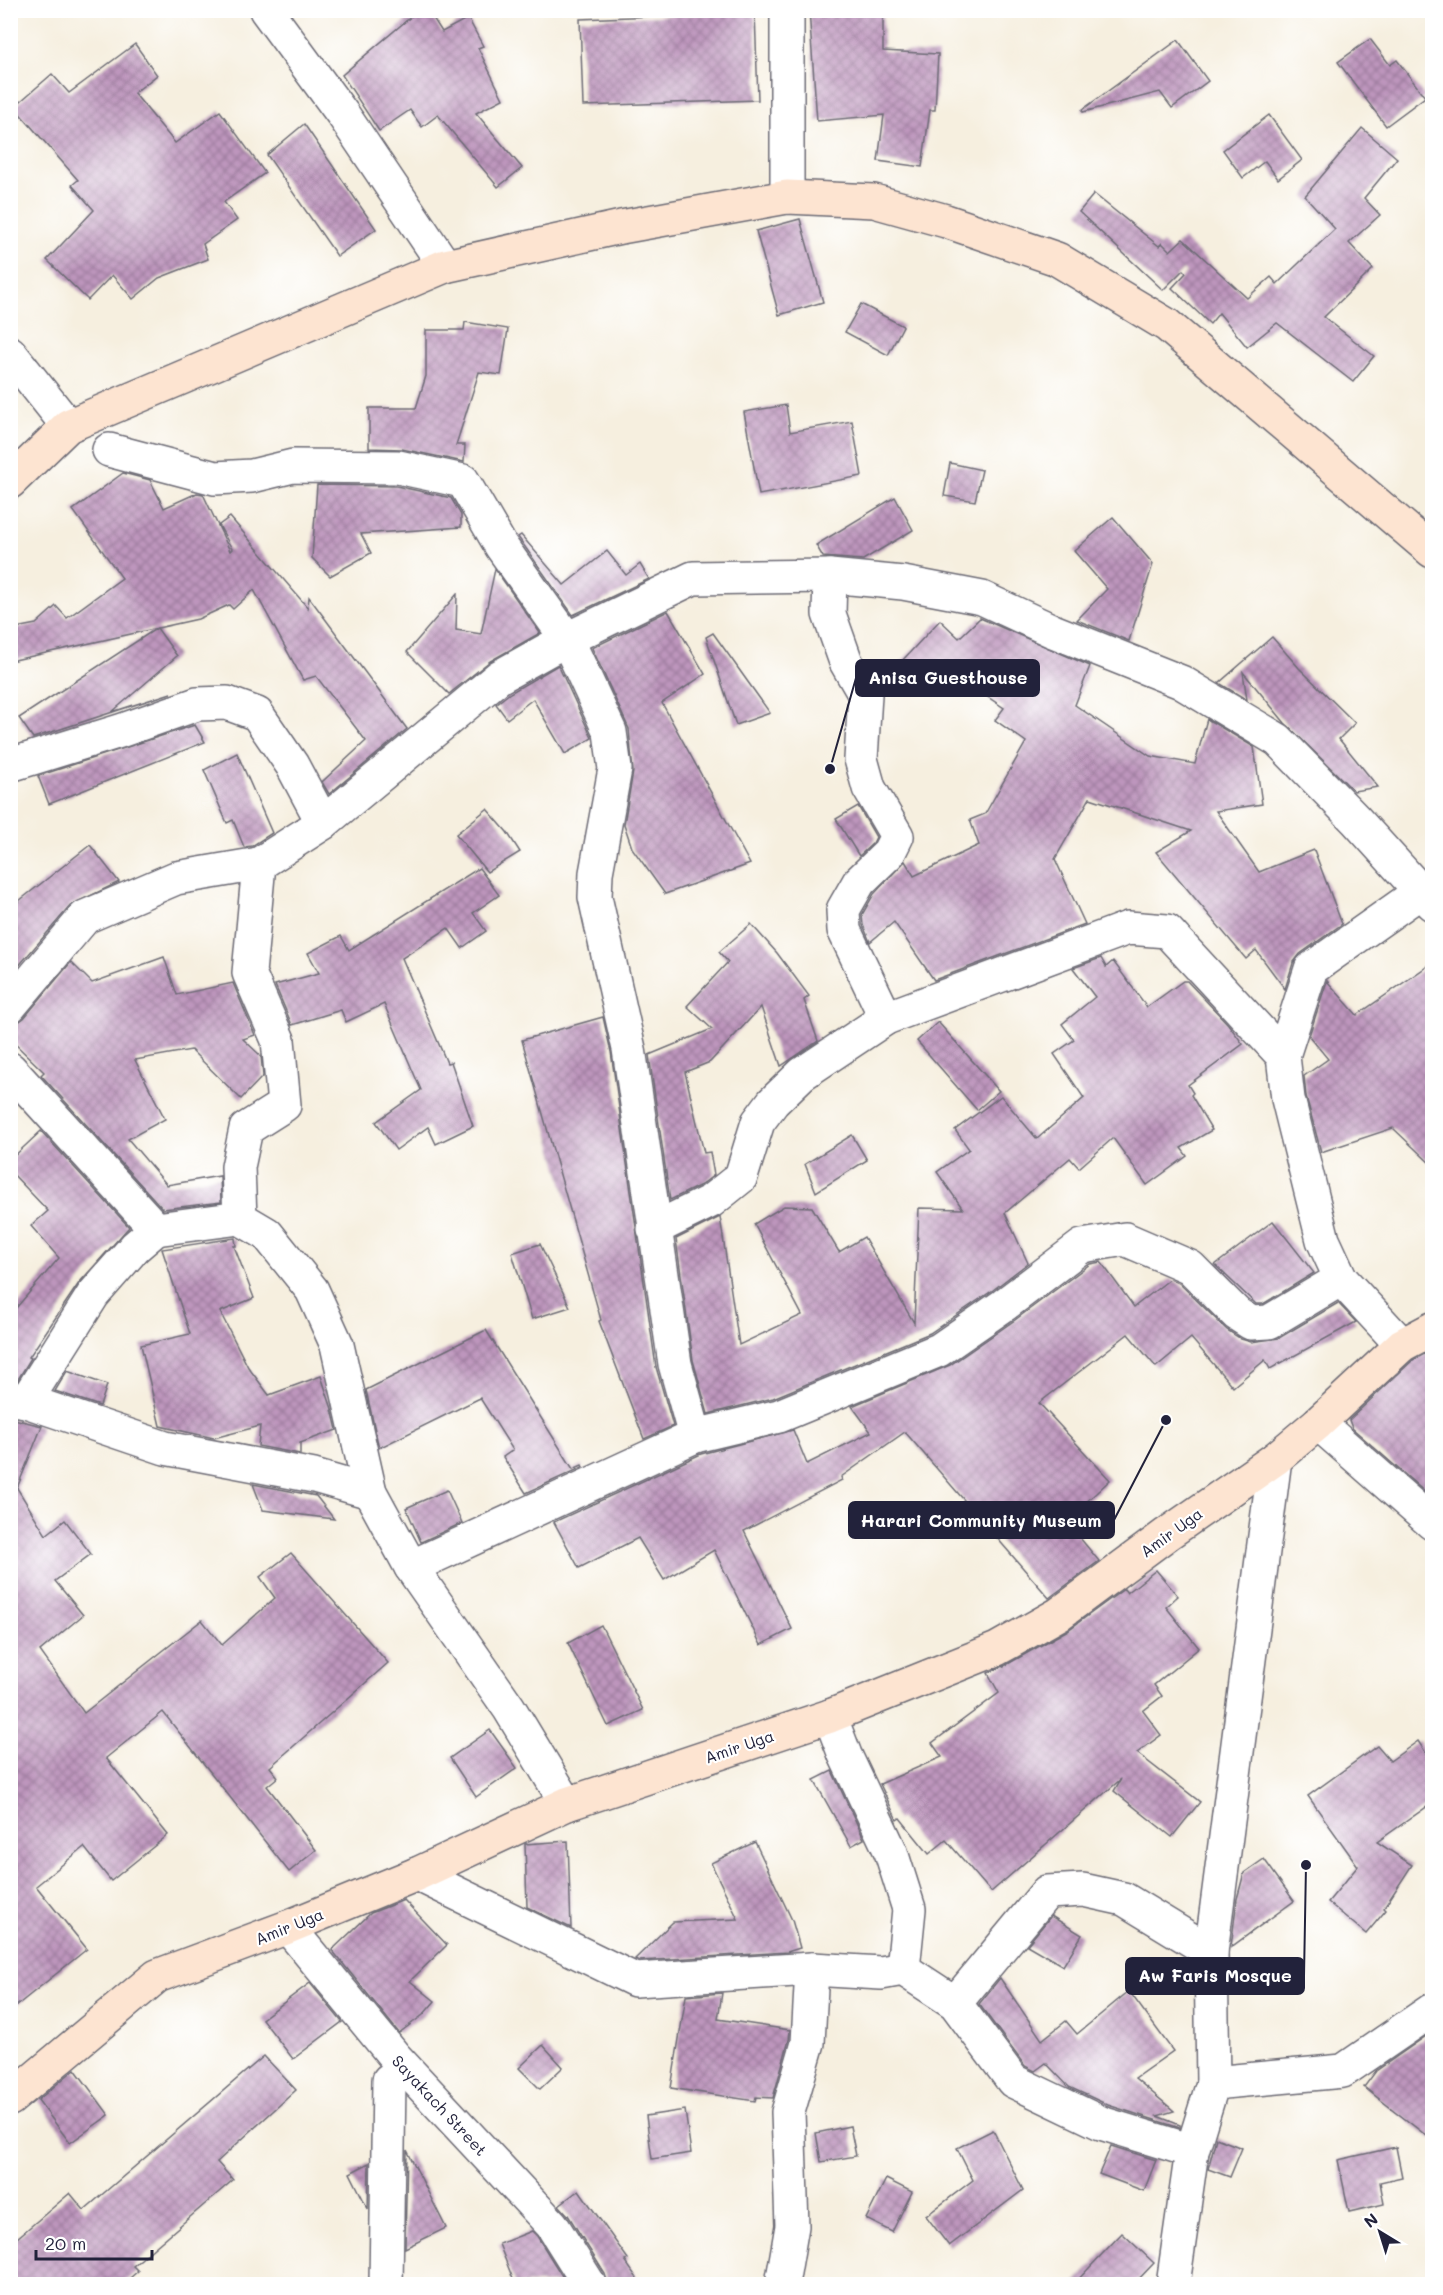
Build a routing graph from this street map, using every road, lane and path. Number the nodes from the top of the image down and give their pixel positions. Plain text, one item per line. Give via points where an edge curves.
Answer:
1 (266, 10) edge
2 (787, 10) edge
3 (787, 197) junction
4 (445, 266) junction
5 (10, 353) edge
6 (68, 426) junction
7 (109, 450) dead end
8 (10, 482) edge
9 (1432, 551) edge
10 (830, 576) junction
11 (567, 639) junction
12 (10, 765) edge
13 (323, 823) junction
14 (259, 864) junction
15 (1426, 898) edge
16 (10, 1006) edge
17 (886, 1018) junction
18 (1283, 1056) junction
19 (10, 1069) edge
20 (240, 1218) junction
21 (156, 1229) junction
22 (654, 1229) junction
23 (1341, 1279) junction
24 (1432, 1329) edge
25 (1402, 1345) junction
26 (18, 1400) edge
27 (1318, 1423) junction
28 (695, 1436) junction
29 (1275, 1459) junction
30 (370, 1492) junction
31 (1432, 1523) edge
32 (411, 1567) junction
33 (830, 1716) junction
34 (567, 1804) junction
35 (417, 1874) junction
36 (288, 1928) junction
37 (1211, 1952) junction
38 (812, 1969) junction
39 (903, 1969) junction
40 (955, 2003) junction
41 (1432, 2010) edge
42 (389, 2080) dead end
43 (1213, 2083) junction
44 (11, 2097) edge
45 (1192, 2151) junction
46 (386, 2284) edge
47 (589, 2284) edge
48 (782, 2284) edge
49 (1173, 2284) edge

1 - 4 street via 344,116
2 - 3 street
3 - 4 street via 621,227
3 - 9 street via 874,201 1057,259 1167,325
4 - 6 street
5 - 6 street
6 - 8 street
7 - 11 street via 215,478 252,476 293,466 375,466 463,481 501,546
10 - 11 street via 693,578
10 - 15 street via 903,583 982,598 1181,682 1278,740
10 - 17 street via 829,614 846,663 865,695 861,759 869,788 897,836 888,854 859,882 843,909 844,930
11 - 13 street via 499,677
11 - 22 street via 610,732 615,769 595,897 629,1049
12 - 13 street via 197,704 227,703 257,714 292,765
13 - 14 street
14 - 16 street via 176,878 85,917
14 - 20 street via 249,973 278,1040 284,1105 246,1129 238,1167
15 - 18 street via 1311,969
17 - 18 street via 1128,928 1167,931
17 - 22 street via 802,1074 773,1102 758,1122 741,1177 711,1201
18 - 23 street via 1288,1099 1323,1240
19 - 21 street
20 - 21 street
20 - 30 street via 267,1234 312,1290 337,1345
21 - 26 street via 93,1295
22 - 28 street via 675,1364
23 - 25 street
23 - 28 street via 1269,1322 1251,1323 1190,1267 1125,1239 1082,1246 939,1350 779,1416
24 - 25 street, Amir Uga
25 - 27 street, Amir Uga
26 - 30 street via 165,1448 314,1476
27 - 29 street, Amir Uga
27 - 31 street
28 - 32 street
29 - 33 street, Amir Uga via 1049,1620 997,1649
29 - 37 street
30 - 32 street
32 - 34 street via 509,1708
33 - 34 street, Amir Uga
33 - 39 street via 891,1852 909,1909
34 - 35 street, Amir Uga
35 - 36 street, Amir Uga
35 - 38 street via 635,1980
36 - 44 street, Amir Uga via 157,1976
36 - 47 street, Sayakach Street via 395,2057 552,2225
37 - 40 street via 1124,1899 1083,1890 1047,1893
37 - 43 street
38 - 39 street via 881,1973
38 - 48 street via 808,2043 788,2112 792,2226
39 - 40 street
40 - 45 street via 1013,2081 1101,2123
41 - 43 street via 1343,2072
42 - 46 street
43 - 45 street
45 - 49 street

